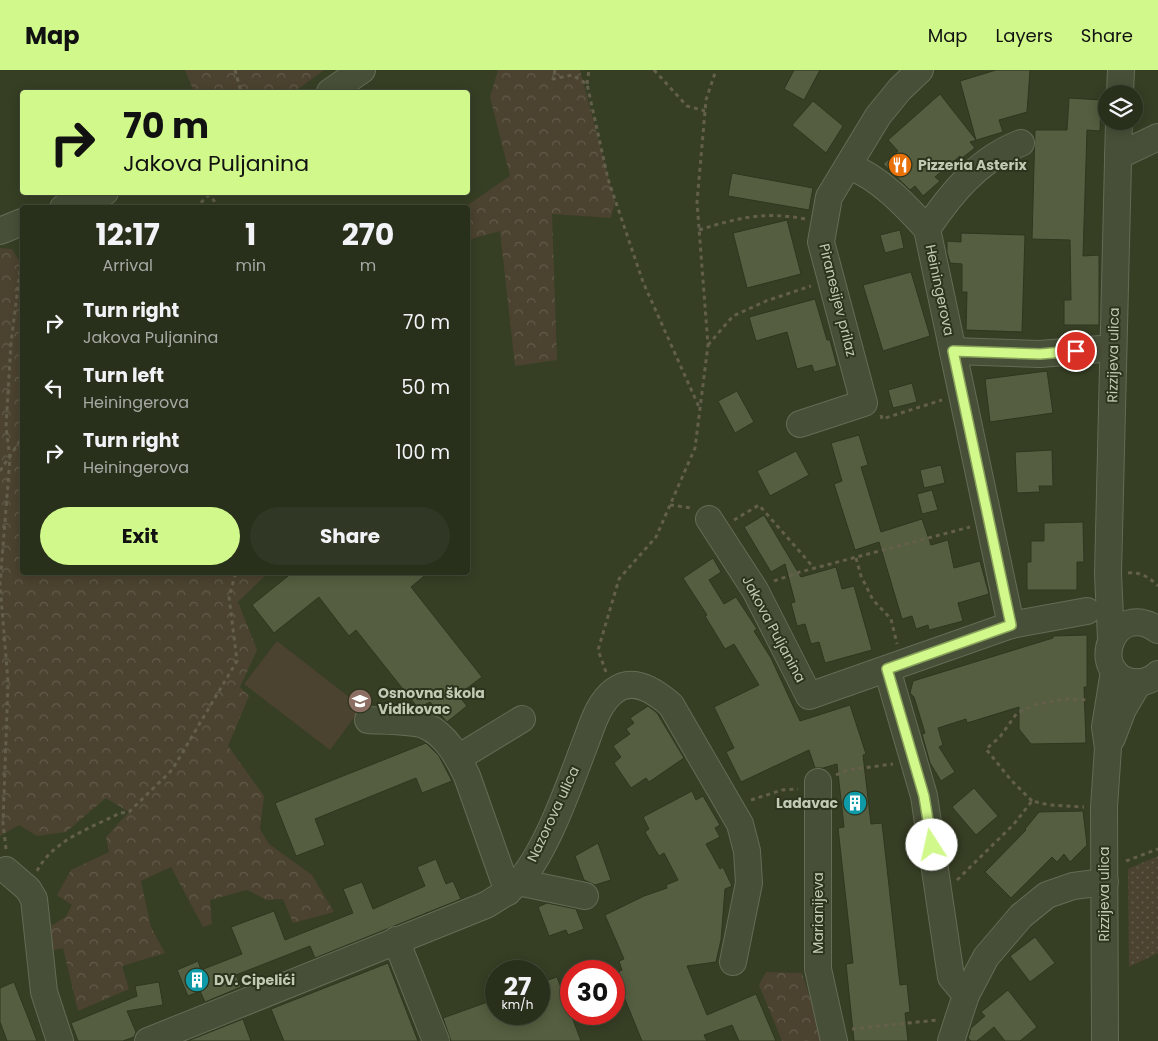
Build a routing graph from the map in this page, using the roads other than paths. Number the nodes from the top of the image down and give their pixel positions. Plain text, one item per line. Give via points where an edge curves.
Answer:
1 (362, 70) edge
2 (920, 70) edge
3 (1121, 70) edge
4 (1120, 85) edge
5 (333, 90) edge
6 (1119, 130) edge
7 (1158, 137) edge
8 (1021, 143) dead end
9 (1118, 156) junction
10 (849, 166) junction
11 (97, 195) edge
12 (71, 205) edge
13 (927, 228) junction
14 (1113, 348) junction
15 (953, 351) junction
16 (800, 424) dead end
17 (713, 525) road end
18 (1109, 582) junction
19 (1087, 611) dead end
20 (1011, 625) junction
21 (1151, 625) edge
22 (1111, 638) junction
23 (895, 666) junction
24 (1114, 671) junction
25 (1148, 678) edge
26 (522, 719) dead end
27 (368, 720) dead end
28 (1108, 748) junction
29 (458, 758) junction
30 (818, 782) dead end
31 (6, 870) road end
32 (1105, 882) junction
33 (513, 887) junction
34 (585, 896) dead end
35 (396, 940) junction
36 (733, 962) dead end
37 (966, 996) junction
38 (60, 1041) edge
39 (148, 1041) edge
40 (436, 1041) edge
41 (834, 1041) edge
42 (951, 1041) edge
43 (1105, 1041) edge

1 - 5 street
2 - 10 street, Piranesijev prilaz via 878,116
3 - 4 street
6 - 9 street, Rizzijeva ulica
7 - 9 street
8 - 13 street, Heiningerova via 1001,150 952,192
9 - 14 street, Rizzijeva ulica
10 - 13 street, Heiningerova via 896,196
10 - 16 street, Piranesijev prilaz via 829,197 821,242 864,403
11 - 12 street
13 - 15 street, Heiningerova
14 - 15 street, Heiningerova via 1040,354
14 - 18 street, Rizzijeva ulica
15 - 20 street, Heiningerova
17 - 23 street, Jakova Puljanina via 755,590 810,696
18 - 21 street
18 - 22 street, Rizzijeva ulica
19 - 20 street, Jakova Puljanina
20 - 23 street, Jakova Puljanina
21 - 22 street via 1122,626
22 - 24 street, Rizzijeva ulica via 1108,655
23 - 37 street via 924,796 951,977
24 - 25 street via 1121,678
24 - 28 street, Rizzijeva ulica via 1106,715
25 - 28 street, Rizzijeva ulica via 1123,709
26 - 29 street
27 - 29 street via 425,725 440,735
28 - 32 street, Rizzijeva ulica via 1104,807
29 - 33 street
30 - 41 street, Marianijeva via 818,969
31 - 38 street via 28,889 36,909 44,992
32 - 37 street via 1073,886 1047,895 1034,905 986,957
32 - 43 street, Rizzijeva ulica
33 - 34 street
33 - 35 street, Nazorova ulica via 486,905
33 - 36 street, Nazorova ulica via 542,846 598,711 612,692 626,684 640,686 671,705 740,824 747,851 749,883
35 - 39 street, Nazorova ulica
35 - 40 street
37 - 42 street

